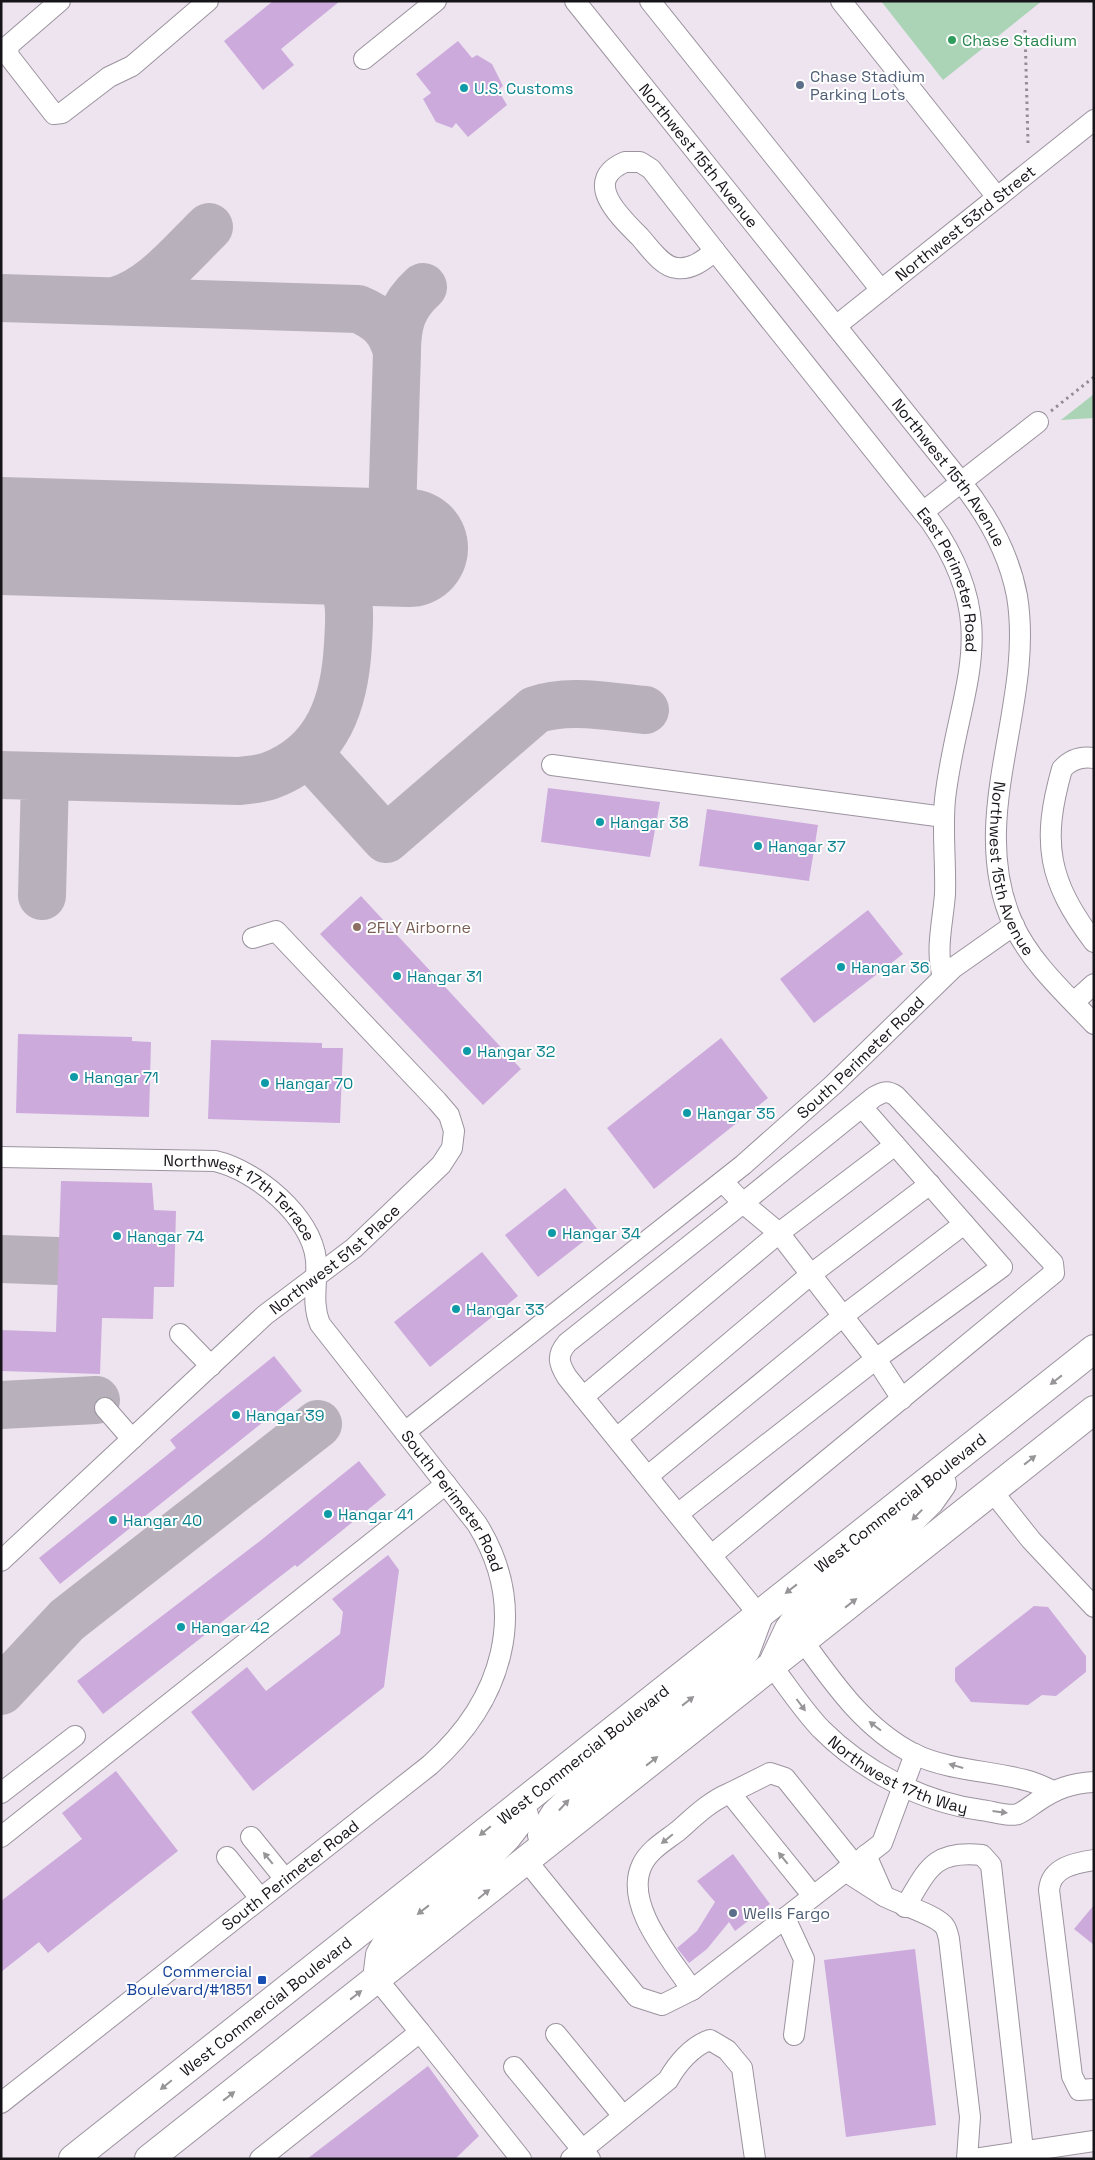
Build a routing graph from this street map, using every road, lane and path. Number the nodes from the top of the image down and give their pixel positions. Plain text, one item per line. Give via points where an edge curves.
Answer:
1 (60, 1) edge
2 (208, 1) edge
3 (436, 1) edge
4 (575, 1) edge
5 (650, 1) edge
6 (840, 1) edge
7 (1025, 30) dead end
8 (364, 59) dead end
9 (1094, 120) edge
10 (1028, 143) dead end
11 (997, 197) junction
12 (715, 251) junction
13 (881, 290) junction
14 (836, 326) junction
15 (1094, 377) edge
16 (1038, 422) joint
17 (961, 482) junction
18 (923, 512) junction
19 (1094, 758) edge
20 (552, 765) dead end
21 (944, 818) junction
22 (1014, 925) junction
23 (253, 938) dead end
24 (1094, 942) edge
25 (943, 977) junction
26 (1094, 984) edge
27 (1074, 1002) junction
28 (1094, 1024) edge
29 (862, 1107) junction
30 (896, 1145) junction
31 (1, 1157) edge
32 (723, 1182) junction
33 (930, 1184) junction
34 (743, 1203) junction
35 (964, 1224) junction
36 (779, 1234) junction
37 (810, 1275) junction
38 (316, 1276) junction
39 (843, 1316) junction
40 (180, 1334) dead end
41 (1094, 1349) edge
42 (876, 1359) junction
43 (210, 1366) junction
44 (583, 1397) junction
45 (902, 1399) junction
46 (105, 1408) dead end
47 (1094, 1410) edge
48 (405, 1432) junction
49 (617, 1438) junction
50 (132, 1439) junction
51 (968, 1449) junction
52 (648, 1476) junction
53 (446, 1484) junction
54 (992, 1491) junction
55 (679, 1514) junction
56 (713, 1554) junction
57 (3, 1559) edge
58 (1094, 1607) edge
59 (759, 1615) junction
60 (803, 1641) junction
61 (772, 1666) junction
62 (74, 1736) dead end
63 (915, 1754) junction
64 (554, 1776) junction
65 (1094, 1782) edge
66 (902, 1786) junction
67 (1053, 1791) junction
68 (1, 1793) edge
69 (730, 1793) junction
70 (1, 1837) edge
71 (251, 1837) dead end
72 (227, 1857) dead end
73 (526, 1860) junction
74 (1094, 1860) edge
75 (855, 1864) junction
76 (285, 1879) junction
77 (813, 1896) junction
78 (260, 1898) junction
79 (905, 1907) junction
80 (784, 1918) junction
81 (377, 1978) junction
82 (692, 1990) junction
83 (420, 2032) junction
84 (556, 2034) dead end
85 (794, 2035) dead end
86 (514, 2067) dead end
87 (1094, 2089) edge
88 (2, 2101) edge
89 (624, 2116) junction
90 (1094, 2141) edge
91 (1023, 2150) junction
92 (581, 2156) edge
93 (73, 2159) edge
94 (150, 2159) edge
95 (260, 2159) edge
96 (521, 2159) edge
97 (755, 2159) edge
98 (967, 2159) edge
99 (974, 2159) edge

1 - 2 street via 9,45 8,55 54,114 62,114 109,77 132,66
3 - 8 street
4 - 14 street, Northwest 15th Avenue
5 - 13 street
6 - 11 street
7 - 10 path
9 - 11 street, Northwest 53rd Street
11 - 13 street, Northwest 53rd Street
12 - 12 street, East Perimeter Road via 646,165 626,162 608,175 605,187 612,206 666,263 678,268 688,267
12 - 18 street, East Perimeter Road
13 - 14 street, Northwest 53rd Street
14 - 17 street, Northwest 15th Avenue
15 - 16 path
16 - 17 street
17 - 18 street
17 - 22 street, Northwest 15th Avenue via 997,537 1017,597 1020,629 1018,664 995,837 1002,892
18 - 21 street, East Perimeter Road via 960,572 972,627 971,669
19 - 24 street via 1077,759 1062,769 1050,838 1053,865 1067,902
20 - 21 street
21 - 25 street, East Perimeter Road via 945,890 939,953
22 - 25 street, South Perimeter Road via 966,957
22 - 27 street, Northwest 15th Avenue via 1032,956
23 - 38 street, Northwest 51st Place via 276,931 453,1122 448,1156 433,1174 354,1248
25 - 32 street, South Perimeter Road via 802,1114
26 - 27 street
27 - 28 street, Northwest 15th Avenue
29 - 30 street
29 - 34 street
29 - 45 street via 882,1092 896,1096 1053,1263 1054,1269 1052,1277
30 - 33 street
30 - 36 street
31 - 38 street, Northwest 17th Terrace via 191,1159 228,1164 257,1180 296,1215 312,1243
32 - 34 street
32 - 48 street, South Perimeter Road
33 - 35 street
33 - 37 street
34 - 36 street
34 - 44 street via 560,1351 561,1367
35 - 39 street
35 - 42 street via 1002,1267
36 - 37 street
36 - 44 street
37 - 39 street
37 - 49 street
38 - 43 street, Northwest 51st Place via 265,1315
38 - 48 street, Northwest 17th Terrace via 314,1300 320,1324
39 - 42 street
39 - 52 street
40 - 43 street
41 -> 51 highway, West Commercial Boulevard
42 - 45 street
42 - 55 street
43 - 50 street, Northwest 51st Place
44 - 49 street
45 - 56 street
46 - 50 street
54 -> 47 highway
48 - 53 street, South Perimeter Road
49 - 52 street
50 - 57 street, Northwest 51st Place
51 -> 59 highway, West Commercial Boulevard
51 -> 61 highway via 930,1501 904,1528 801,1612 789,1629
52 - 55 street
53 - 70 street
53 - 76 street, South Perimeter Road via 483,1534 494,1558 501,1589 502,1647 489,1690 467,1726 441,1755
54 - 58 street via 1031,1540
60 -> 54 highway
55 - 56 street
56 - 59 street
59 - 64 highway, West Commercial Boulevard
73 -> 59 highway via 555,1814 581,1787 733,1666 746,1650
60 - 61 highway
63 -> 60 street, Northwest 17th Way via 880,1730 841,1694
61 -> 66 street, Northwest 17th Way via 809,1716 829,1736 863,1763
73 -> 61 highway
62 - 68 street
63 - 66 street
67 -> 63 street, Northwest 17th Way via 1025,1780 979,1773
64 -> 81 highway via 507,1837 478,1867 391,1936 380,1955
64 -> 93 highway, West Commercial Boulevard
65 - 67 street, Northwest 17th Way via 1073,1783
66 -> 67 street, Northwest 17th Way via 968,1808 1017,1814
66 - 75 street via 882,1843
69 - 75 street via 770,1773 785,1778
77 -> 69 street
69 -> 82 street via 652,1852 642,1864 637,1881 639,1904 646,1920
76 -> 71 street
72 - 78 street
81 -> 73 highway
73 - 82 street via 636,1997 662,2005
74 - 87 street via 1064,1868 1049,1882 1048,1890 1072,2076 1079,2090
75 - 77 street
75 - 79 street via 884,1896
76 - 78 street, South Perimeter Road
77 - 80 street
78 - 88 street, South Perimeter Road
79 - 91 street via 927,1870 947,1856 960,1852 982,1855 991,1865
79 - 98 street via 934,1917 945,1926 949,1938 970,2117
80 - 82 street
80 - 85 street via 804,1959
81 - 83 street
94 -> 81 highway
83 - 95 street
83 - 96 street
84 - 89 street
86 - 92 street
89 - 92 street
89 - 97 street via 668,2080 675,2068 702,2042 710,2040 727,2050 742,2068
90 - 91 street
91 - 99 street

